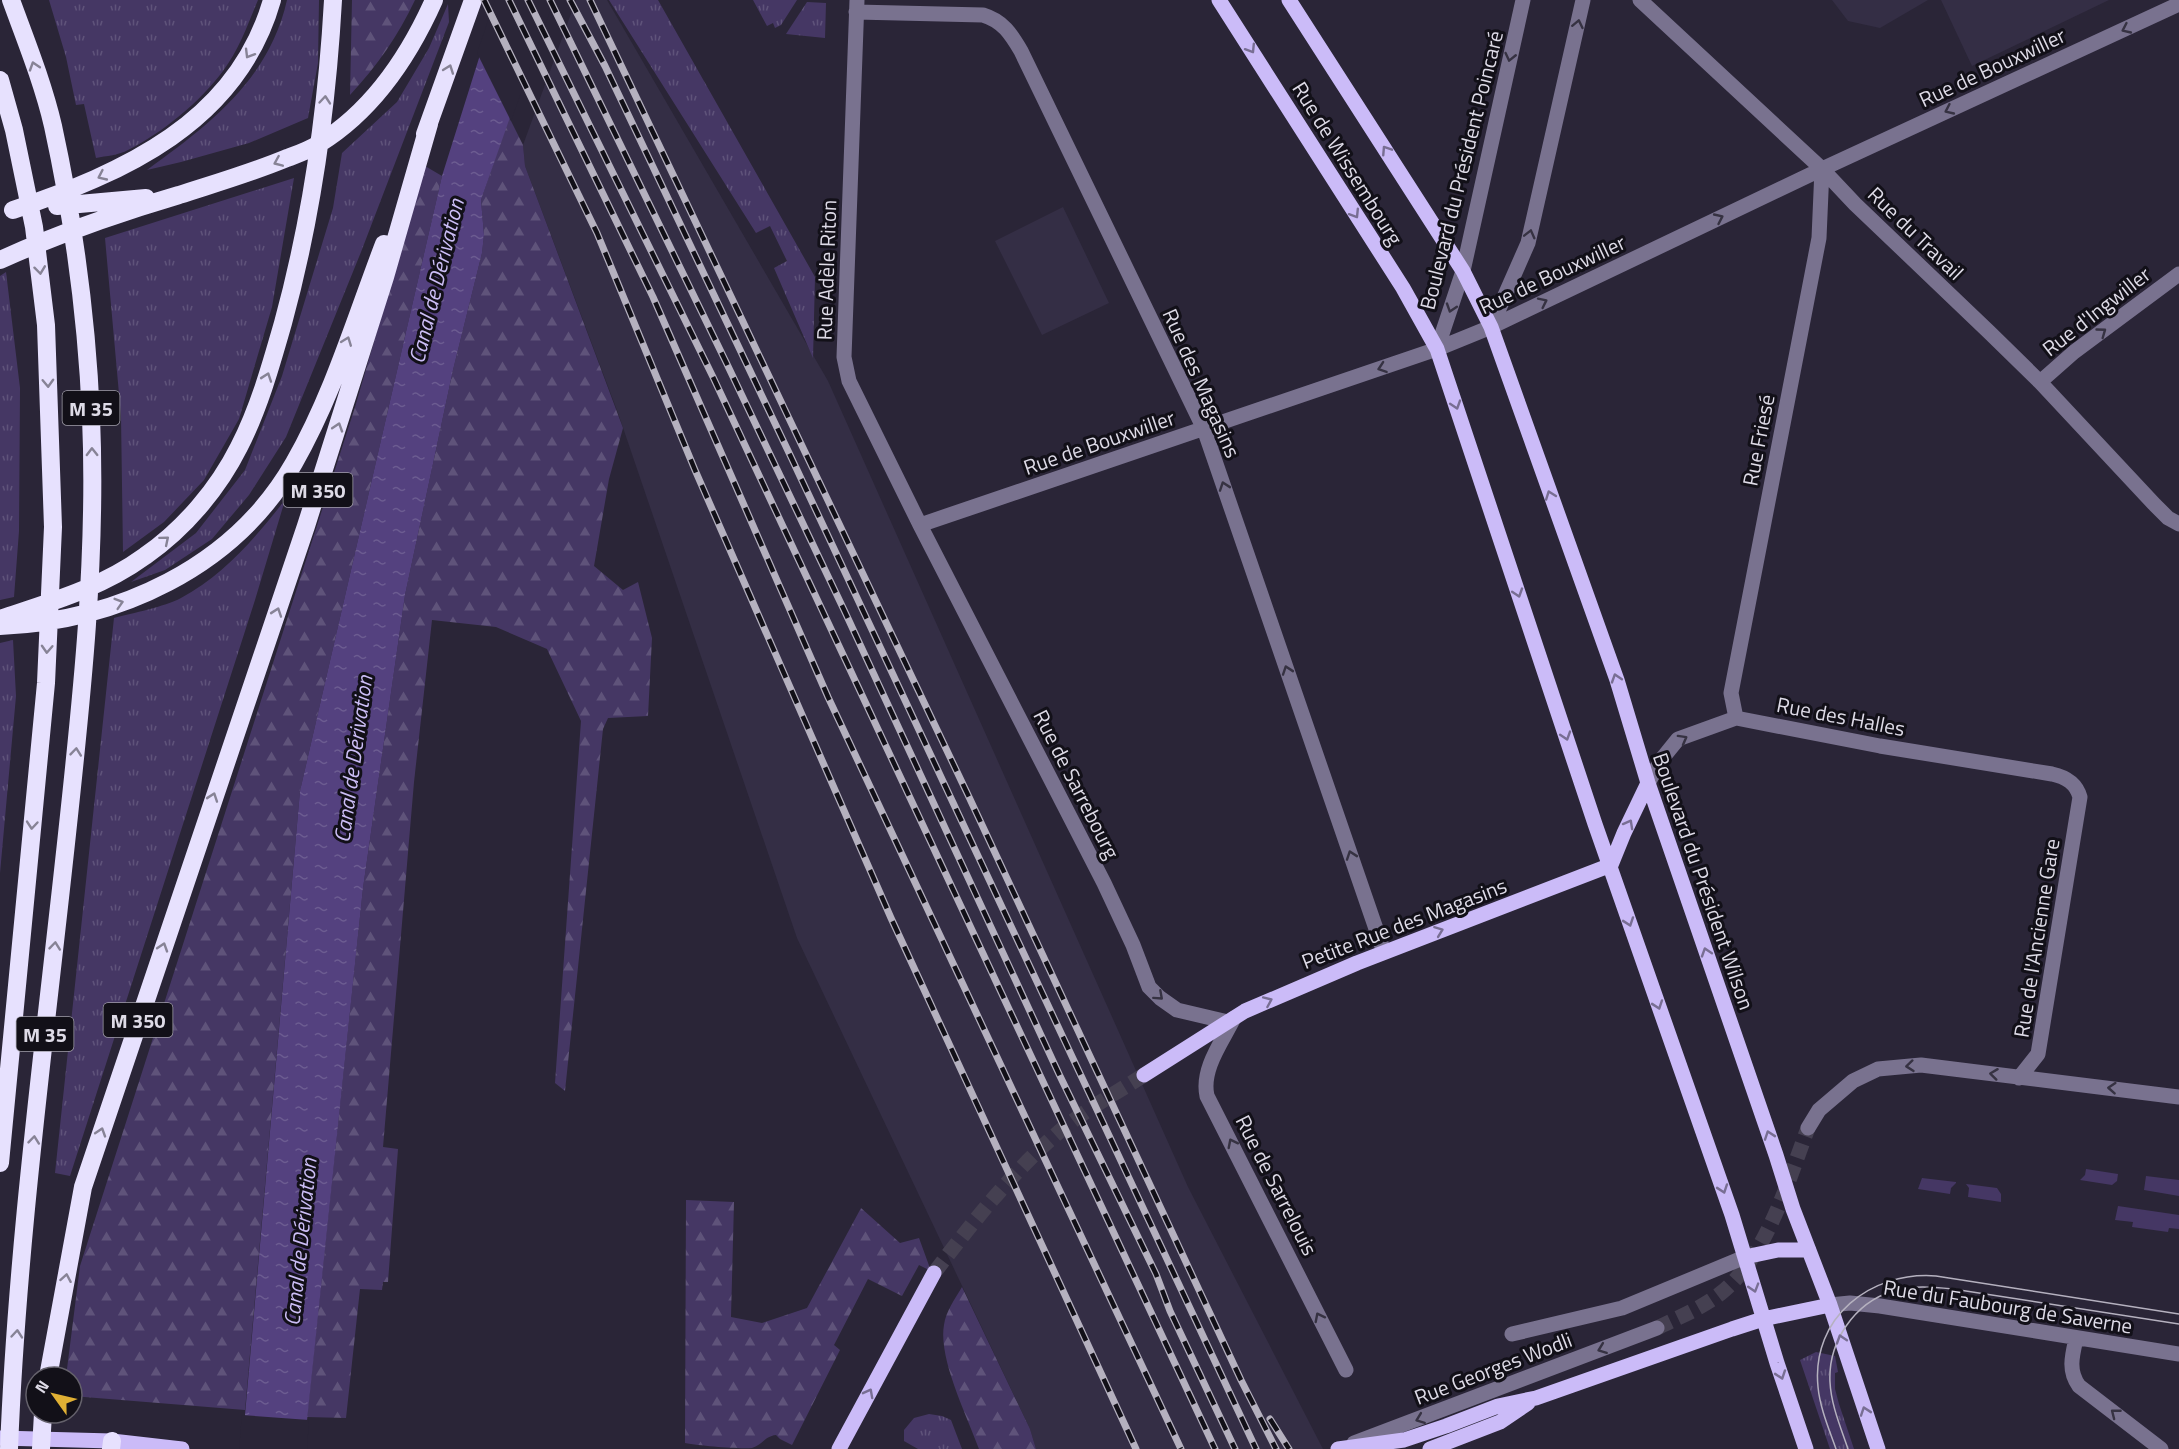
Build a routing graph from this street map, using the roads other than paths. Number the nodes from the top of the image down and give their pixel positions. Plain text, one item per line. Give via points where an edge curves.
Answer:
1 (11, 0) edge
2 (272, 0) edge
3 (333, 0) edge
4 (435, 0) edge
5 (473, 0) edge
6 (1219, 0) edge
7 (1289, 0) edge
8 (1523, 0) edge
9 (1583, 0) edge
10 (1640, 0) edge
11 (2179, 4) edge
12 (857, 6) edge
13 (0, 80) edge
14 (429, 124) junction
15 (1821, 169) junction
16 (177, 195) junction
17 (6, 211) edge
18 (0, 260) edge
19 (1463, 271) junction
20 (2179, 274) edge
21 (1491, 327) junction
22 (1437, 349) junction
23 (2040, 382) junction
24 (1204, 429) junction
25 (2179, 524) edge
26 (920, 525) junction
27 (0, 619) edge
28 (0, 626) edge
29 (1736, 718) junction
30 (1648, 783) junction
31 (2080, 797) joint
32 (1611, 866) junction
33 (1384, 952) junction
34 (1226, 1023) junction
35 (2038, 1054) junction
36 (1144, 1075) tunnel mouth
37 (2019, 1078) junction
38 (2055, 1080) junction
39 (2179, 1097) edge
40 (1808, 1128) tunnel mouth
41 (0, 1163) edge
42 (1809, 1250) junction
43 (1745, 1257) junction
44 (934, 1273) tunnel mouth
45 (1830, 1305) junction
46 (1763, 1319) junction
47 (1657, 1328) tunnel mouth
48 (1512, 1334) dead end
49 (2076, 1339) junction
50 (2179, 1354) edge
51 (50, 1365) edge
52 (1346, 1370) dead end
53 (1536, 1398) junction
54 (42, 1425) edge
55 (0, 1438) edge
56 (112, 1445) edge
57 (1341, 1448) edge
58 (9, 1449) edge
59 (41, 1449) edge
60 (182, 1449) edge
61 (839, 1449) edge
62 (1430, 1449) edge
63 (1806, 1449) edge
64 (1878, 1449) edge
65 (2161, 1449) edge

58 -> 1 highway, M 35 via 32,1155 84,676 92,510 91,415 70,213 52,121
2 -> 17 highway via 254,46 207,109 129,163 82,185
27 -> 3 highway via 78,594 146,556 171,536 209,495 239,448 265,382 302,241 325,111
4 -> 16 highway via 396,70 357,115 336,132 318,145 249,174
14 -> 5 highway, M 350
6 -> 22 main road, Rue de Wissembourg via 1403,288
19 -> 7 main road, Rue de Wissembourg
8 -> 19 street, Boulevard du Président Poincaré
21 -> 9 street via 1528,243
10 - 15 street, Rue du Travail
11 -> 15 street, Rue de Bouxwiller
12 - 24 street, Rue des Magasins via 983,15 1011,33
12 - 26 street, Rue Adèle Riton via 846,370 853,392
13 -> 41 highway, M 35 via 34,226 46,324 53,528 46,683
28 -> 14 highway, M 350 via 72,618 147,594 186,574 251,522 293,464 313,427
51 -> 14 highway, M 350 via 83,1187 306,526
21 -> 15 street, Rue de Bouxwiller
15 - 23 street, Rue du Travail
15 - 29 street, Rue Friesé via 1819,238 1731,693
16 - 17 highway
16 - 18 highway via 43,240
19 - 21 main road, Rue de Wissembourg
19 -> 22 street, Boulevard du Président Poincaré
23 -> 20 street, Rue d'Ingwiller
21 - 22 street, Rue de Bouxwiller
30 -> 21 main road, Boulevard du Président Wilson via 1617,680
22 -> 24 street, Rue de Bouxwiller
22 -> 32 main road
23 - 25 street, Rue du Travail via 2155,505
24 - 26 street, Rue de Bouxwiller
33 -> 24 street, Rue des Magasins
26 -> 34 street, Rue de Sarrebourg via 1098,872 1149,987 1178,1010
30 -> 29 street via 1678,739
29 - 31 street, Rue des Halles via 2052,774 2069,780
32 -> 30 main road
42 -> 30 main road, Boulevard du Président Wilson
31 - 35 street, Rue de l'Ancienne Gare
33 -> 32 main road, Petite Rue des Magasins
32 -> 43 main road
34 -> 33 main road, Petite Rue des Magasins via 1245,1011
34 - 36 main road, Petite Rue des Magasins
52 -> 34 street, Rue de Sarrelouis via 1207,1096 1205,1078
35 - 37 street, Rue de l'Ancienne Gare
35 - 38 street
37 - 38 street
37 -> 40 street via 1921,1065 1878,1069 1853,1081 1820,1110
39 -> 38 street
42 - 43 main road, Rue Georges Wodli via 1778,1250
42 - 45 main road, Boulevard du Président Wilson
43 -> 46 main road
43 - 48 street, Rue Georges Wodli via 1622,1308
61 -> 44 main road
45 - 46 main road
45 - 49 street, Rue du Faubourg de Saverne via 1867,1304
64 -> 45 main road, Boulevard du Président Wilson
46 - 53 main road
46 -> 63 main road
47 -> 57 street, Rue Georges Wodli
49 - 50 street, Rue du Faubourg de Saverne
65 -> 49 street via 2072,1377
53 - 57 main road via 1498,1406 1404,1440
53 - 62 main road, Rue Georges Wodli via 1500,1422
54 - 59 highway
55 - 56 main road
56 - 60 main road

